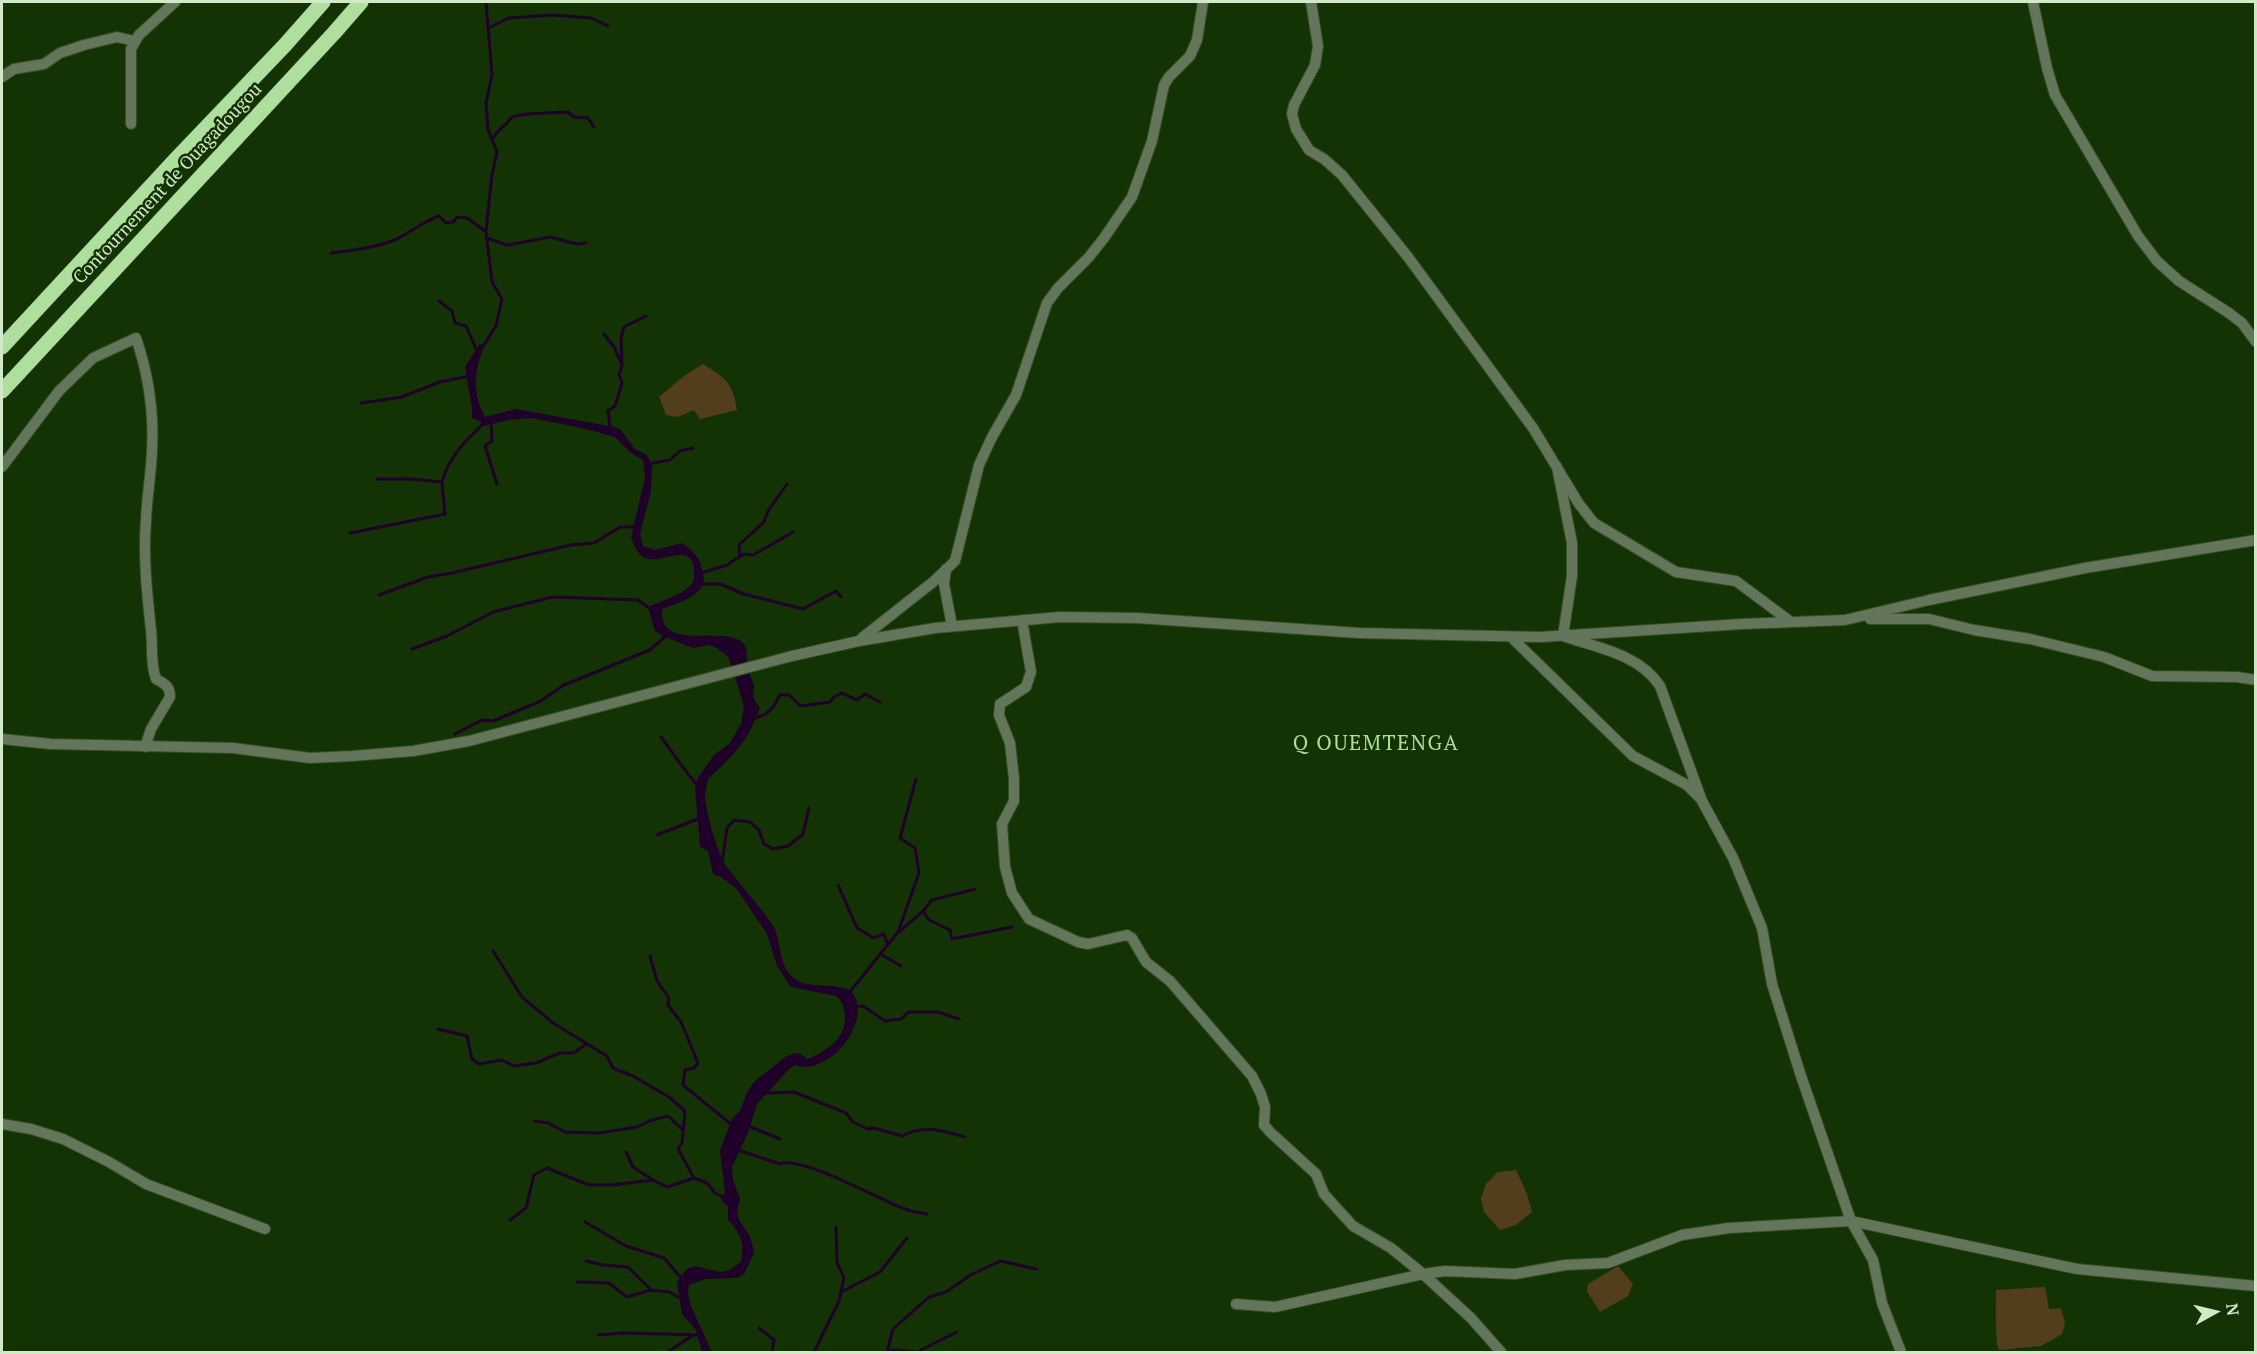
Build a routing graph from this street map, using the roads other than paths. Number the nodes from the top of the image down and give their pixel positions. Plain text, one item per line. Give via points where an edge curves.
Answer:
1 (175, 2) edge
2 (323, 2) edge
3 (361, 2) edge
4 (1203, 2) edge
5 (1311, 2) edge
6 (2033, 2) edge
7 (134, 41) junction
8 (2, 78) edge
9 (131, 124) dead end
10 (2256, 342) edge
11 (2, 347) edge
12 (2, 392) edge
13 (2, 467) edge
14 (1557, 467) junction
15 (2256, 540) edge
16 (946, 569) junction
17 (1022, 620) junction
18 (1845, 620) junction
19 (1791, 622) junction
20 (952, 626) junction
21 (1563, 636) junction
22 (1511, 637) junction
23 (859, 641) junction
24 (2256, 680) edge
25 (2, 739) edge
26 (144, 747) junction
27 (1702, 801) junction
28 (2, 1124) edge
29 (1851, 1221) junction
30 (266, 1229) dead end
31 (1423, 1274) junction
32 (2256, 1286) edge
33 (1236, 1304) dead end
34 (1501, 1353) edge
35 (1901, 1353) edge

1 - 7 street
2 - 11 highway, Contournement de Ouagadougou
3 - 12 highway, Contournement de Ouagadougou
4 - 16 street via 1197,40 1190,56 1164,85 1152,141 1132,197 1089,257 1047,303 1016,395 979,465 961,543 955,561
5 - 14 street via 1318,46 1315,64 1294,105 1296,129 1309,150 1342,175 1408,257 1502,384
6 - 10 street via 2055,95 2138,236 2179,281 2242,323
7 - 8 street via 117,37 84,45 60,52 44,64 14,69
7 - 9 street
13 - 26 street via 59,391 93,358 136,338 152,419 146,585 152,670 170,691
14 - 19 street via 1594,523 1677,572 1736,581
14 - 21 street via 1572,543 1572,576
15 - 18 street via 2085,568
16 - 20 street via 944,584
16 - 23 street
17 - 20 street
17 - 22 street via 1137,618 1359,633
17 - 31 street via 1031,672 1026,687 1000,704 999,715 1010,743 1014,779 1014,801 1002,824 1005,867 1012,893 1029,919 1078,942 1088,944 1127,935 1131,938 1146,962 1170,981 1252,1076 1265,1107 1264,1125 1270,1132 1316,1174 1324,1194 1353,1226 1392,1248
18 - 19 street
18 - 24 street via 1929,619 2104,657 2152,676
19 - 21 street
20 - 23 street
21 - 22 street
21 - 27 street via 1631,659 1653,676
22 - 27 street via 1633,756 1687,785
23 - 26 street via 469,741 413,751 310,758 233,748
25 - 26 street
27 - 29 street via 1733,858 1762,928 1772,984
28 - 30 street via 63,1139 146,1184
29 - 31 street via 1729,1228 1682,1235 1608,1263 1565,1265 1515,1274 1445,1270
29 - 32 street via 2077,1269
29 - 35 street via 1873,1260 1882,1303
31 - 33 street via 1275,1307
31 - 34 street via 1471,1318

